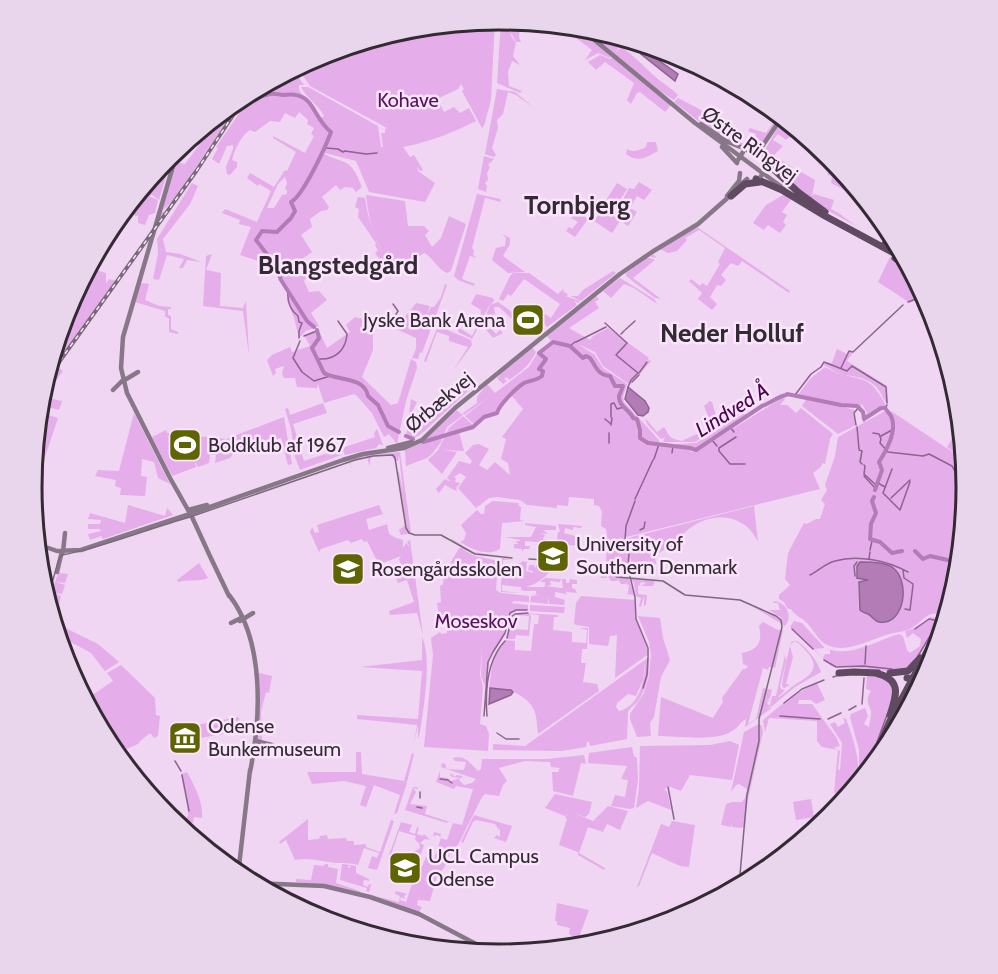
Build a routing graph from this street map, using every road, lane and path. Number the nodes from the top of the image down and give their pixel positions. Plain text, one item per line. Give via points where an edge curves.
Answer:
1 (596, 41) edge
2 (653, 88) junction
3 (695, 123) junction
4 (701, 124) junction
5 (777, 124) edge
6 (771, 134) junction
7 (757, 150) junction
8 (746, 151) junction
9 (764, 155) junction
10 (737, 161) junction
11 (767, 166) junction
12 (173, 168) edge
13 (740, 173) junction
14 (747, 178) junction
15 (758, 178) junction
16 (774, 186) junction
17 (731, 196) junction
18 (825, 212) junction
19 (832, 220) junction
20 (697, 223) junction
21 (854, 229) junction
22 (861, 236) junction
23 (886, 245) edge
24 (877, 246) junction
25 (888, 248) edge
26 (889, 249) edge
27 (890, 251) edge
28 (895, 258) edge
29 (129, 317) junction
30 (523, 349) junction
31 (501, 370) junction
32 (138, 372) dead end
33 (124, 379) junction
34 (113, 390) dead end
35 (140, 420) junction
36 (344, 459) junction
37 (316, 468) junction
38 (327, 468) dead end
39 (295, 476) junction
40 (170, 478) junction
41 (256, 488) junction
42 (239, 498) junction
43 (188, 513) junction
44 (166, 520) junction
45 (145, 526) junction
46 (65, 533) dead end
47 (134, 533) junction
48 (46, 546) edge
49 (46, 548) edge
50 (61, 551) junction
51 (208, 554) junction
52 (57, 572) dead end
53 (229, 595) junction
54 (253, 614) dead end
55 (240, 619) junction
56 (231, 623) dead end
57 (927, 647) edge
58 (918, 668) edge
59 (839, 673) dead end
60 (875, 673) junction
61 (907, 677) junction
62 (914, 678) edge
63 (258, 699) junction
64 (886, 730) edge
65 (881, 739) edge
66 (254, 744) junction
67 (272, 745) dead end
68 (250, 772) junction
69 (242, 846) junction
70 (240, 863) edge
71 (240, 864) edge
72 (271, 884) edge
73 (373, 895) dead end
74 (388, 904) junction
75 (475, 943) edge

1 - 2 main road, Østre Ringvej
2 - 3 main road, Østre Ringvej
2 - 4 main road, Østre Ringvej
3 - 10 main road
3 - 19 main road, Østre Ringvej
4 - 8 main road
4 - 18 main road, Østre Ringvej
5 - 6 main road
6 - 7 main road
6 - 9 main road
7 - 8 main road
7 - 9 main road
8 - 10 main road, bridge
9 - 11 main road
10 - 13 main road
11 - 15 main road, bridge
11 - 18 highway
12 - 29 main road
13 - 14 main road
13 - 20 main road via 739,181
14 - 15 main road
14 - 17 main road, Ørbækvej
15 - 16 highway
16 - 17 highway via 751,182
16 - 19 highway
17 - 20 main road, Ørbækvej
18 - 21 highway
19 - 22 highway
20 - 30 main road, Ørbækvej via 632,263
20 - 31 main road, Ørbækvej via 632,266
21 - 23 highway
21 - 25 highway
22 - 24 highway
22 - 26 highway
24 - 27 highway
24 - 28 highway
29 - 33 main road via 123,352
29 - 33 main road via 121,358
30 - 31 main road
30 - 36 main road, Ørbækvej via 420,438
31 - 36 main road, Ørbækvej via 417,443
32 - 33 main road
33 - 34 main road
33 - 35 main road
33 - 35 main road
35 - 40 main road
36 - 37 main road, Ørbækvej
36 - 37 main road, Ørbækvej
37 - 38 main road
37 - 39 main road, Ørbækvej
39 - 41 main road, Ørbækvej
39 - 42 main road
40 - 43 main road
40 - 43 main road
41 - 42 main road
41 - 43 main road, Ørbækvej
42 - 43 main road
43 - 44 main road
43 - 44 main road
43 - 45 main road
43 - 51 main road
43 - 51 main road
44 - 47 main road
45 - 47 main road
45 - 50 main road
46 - 50 main road
47 - 50 main road via 81,550
48 - 50 main road
49 - 50 main road
50 - 52 main road
51 - 53 main road
53 - 55 main road
53 - 55 main road
54 - 55 main road
55 - 56 main road
55 - 63 main road via 255,664
57 - 61 highway via 915,666 904,673 890,673
58 - 64 highway
59 - 60 highway
60 - 61 highway
60 - 65 highway via 892,681 896,694
61 - 62 highway, bridge
63 - 66 main road
63 - 66 main road
66 - 67 main road
66 - 68 main road
66 - 68 main road
68 - 69 main road
69 - 70 main road
69 - 71 main road
72 - 74 main road via 324,886
73 - 74 main road
74 - 75 main road via 418,913

